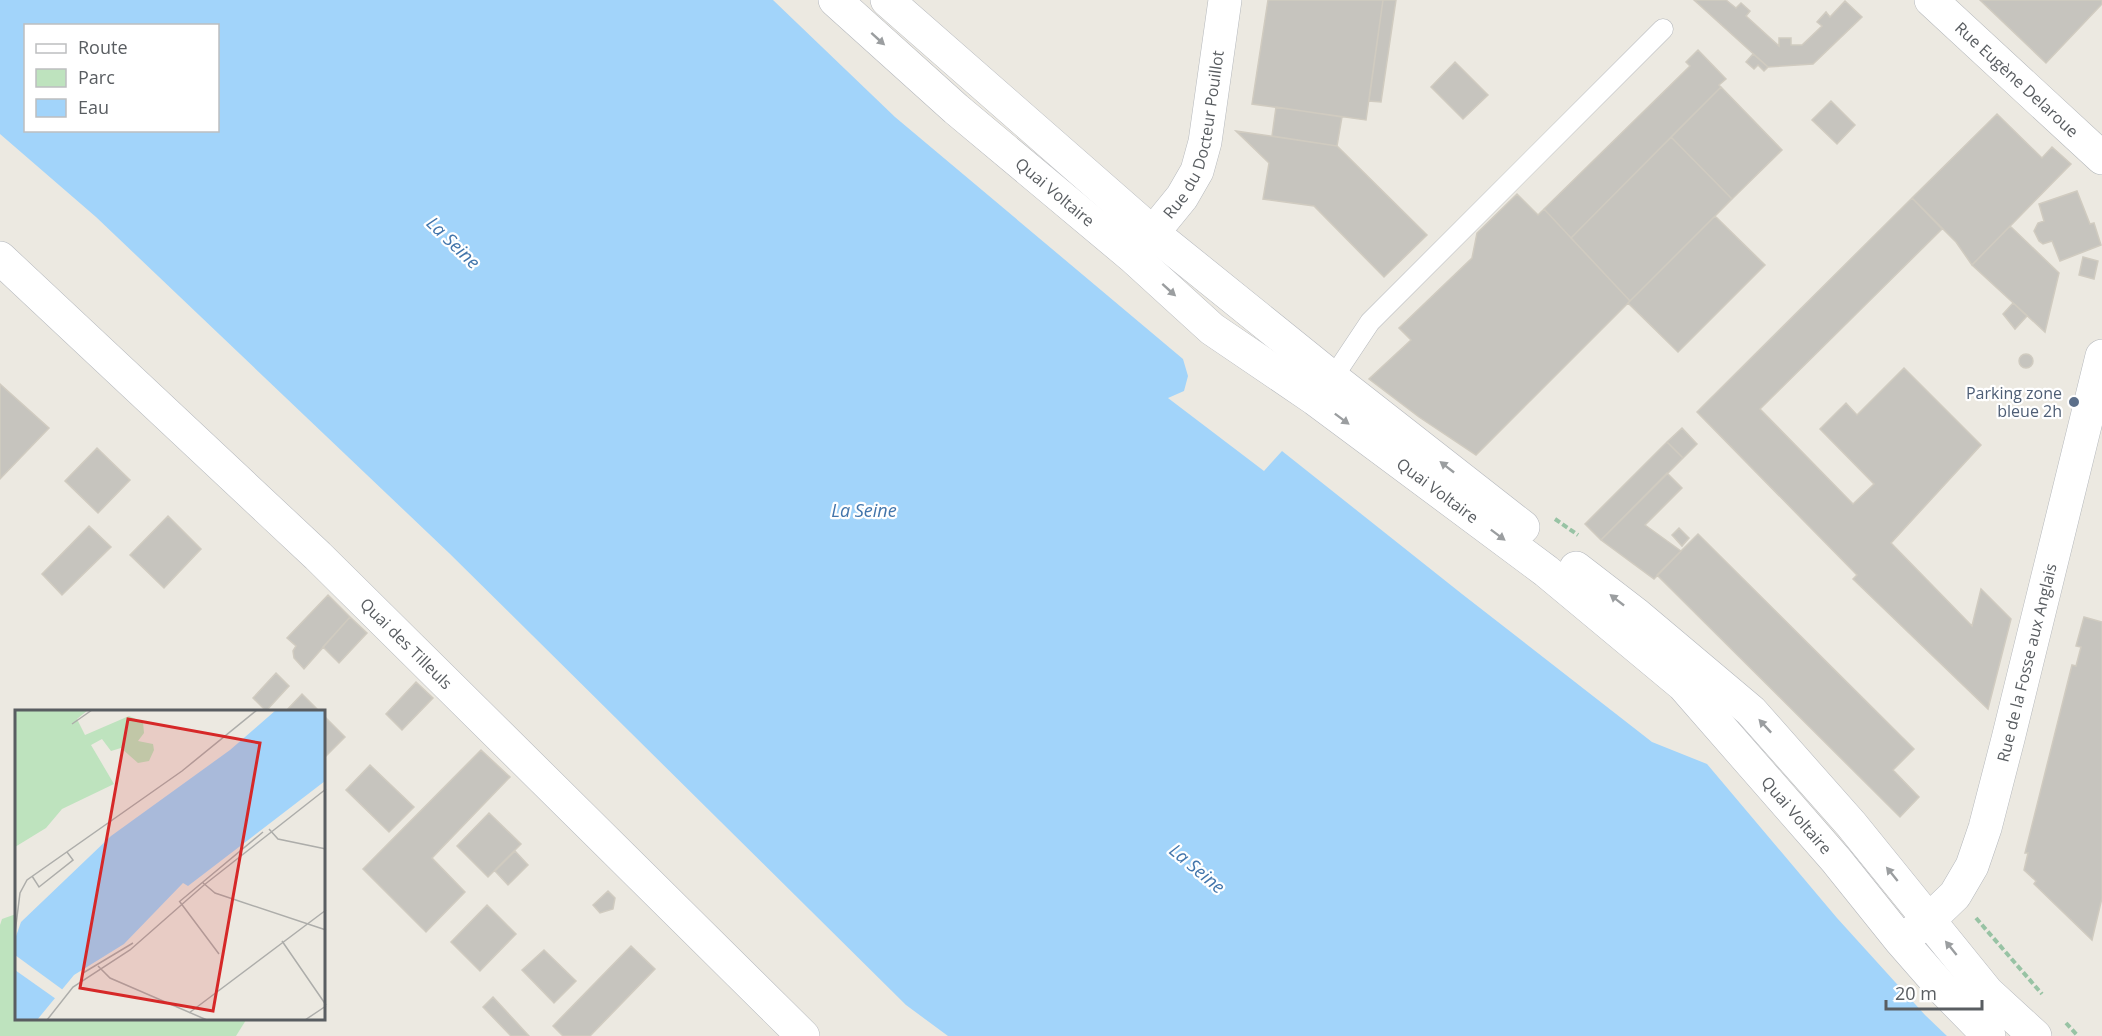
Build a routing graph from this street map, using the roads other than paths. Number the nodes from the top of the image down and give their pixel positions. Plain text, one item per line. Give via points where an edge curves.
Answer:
1 (835, 0) edge
2 (887, 0) edge
3 (1225, 0) edge
4 (1931, 0) edge
5 (1662, 29) dead end
6 (2102, 158) edge
7 (1154, 232) junction
8 (1133, 257) junction
9 (0, 258) edge
10 (2102, 356) edge
11 (1324, 389) junction
12 (1929, 920) junction
13 (1901, 941) junction
14 (803, 1036) edge
15 (1989, 1036) edge
16 (2035, 1036) edge

1 -> 8 street, Quai Voltaire
2 - 7 street, Quai Voltaire
3 - 7 street, Rue du Docteur Pouillot via 1205,142 1197,171
4 - 6 street, Rue Eugène Delaroue
5 - 11 lane via 1370,322
7 - 8 street, Rue du Docteur Pouillot
7 - 11 street, Quai Voltaire
8 -> 11 street, Quai Voltaire via 1212,329
9 - 14 street, Quai des Tilleuls via 326,564
10 - 12 street, Rue de la Fosse aux Anglais via 1985,828 1972,866 1955,895
12 -> 11 street, Quai Voltaire via 1751,711 1637,615
11 -> 13 street, Quai Voltaire via 1683,685 1836,860
12 - 13 street, Rue de la Fosse aux Anglais
16 -> 12 street, Quai Voltaire via 1987,992
13 - 15 street, Quai Voltaire

